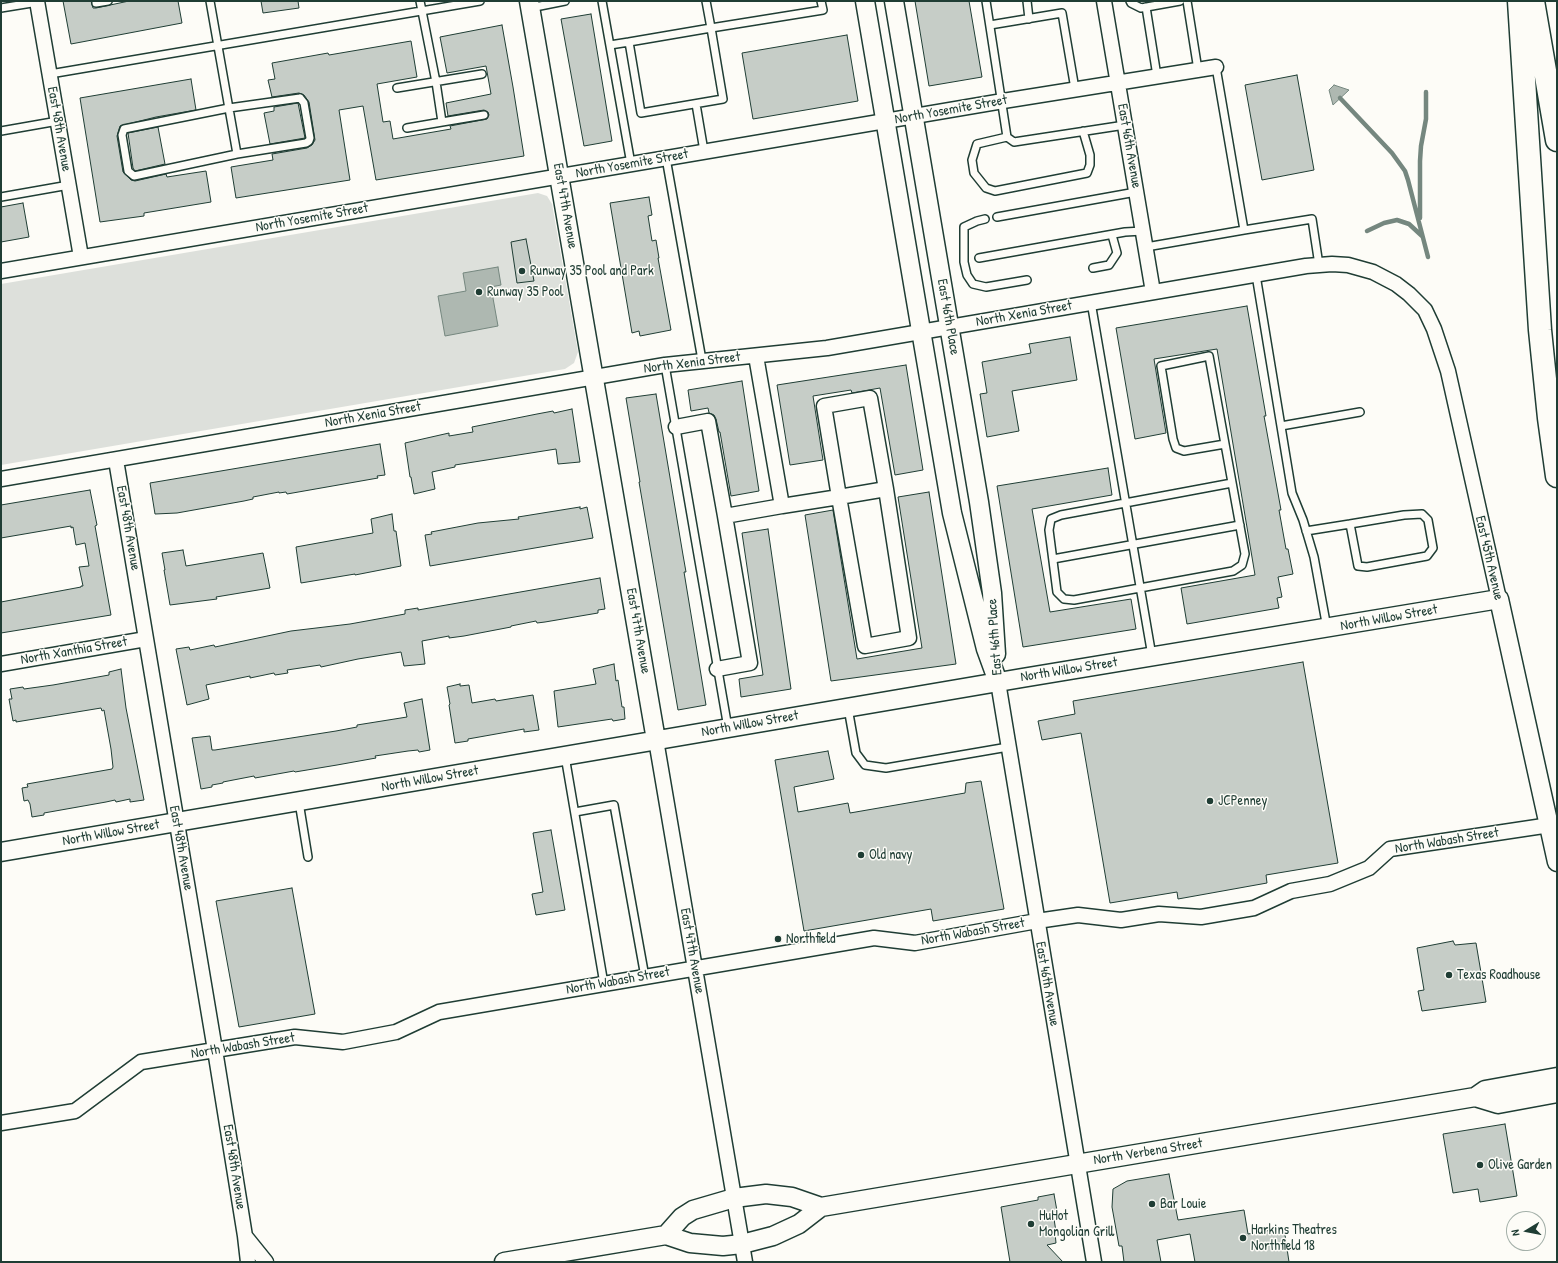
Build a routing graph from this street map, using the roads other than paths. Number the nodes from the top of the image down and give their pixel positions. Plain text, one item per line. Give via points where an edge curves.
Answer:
1 (38, 1) edge
2 (96, 1) edge
3 (108, 1) edge
4 (210, 1) edge
5 (420, 1) edge
6 (480, 1) edge
7 (565, 1) edge
8 (602, 1) edge
9 (706, 1) edge
10 (821, 1) edge
11 (865, 1) edge
12 (894, 1) edge
13 (986, 1) edge
14 (1026, 1) edge
15 (1104, 1) edge
16 (1130, 1) edge
17 (1180, 1) edge
18 (1187, 1) edge
19 (1519, 1) edge
20 (1533, 1) edge
21 (530, 4) edge
22 (1146, 7) junction
23 (1, 8) edge
24 (422, 10) junction
25 (1029, 19) junction
26 (990, 25) junction
27 (711, 28) junction
28 (629, 42) junction
29 (218, 45) junction
30 (610, 45) junction
31 (1216, 67) joint
32 (1198, 70) junction
33 (50, 74) junction
34 (482, 74) dead end
35 (1157, 76) junction
36 (436, 82) junction
37 (1118, 82) junction
38 (397, 88) dead end
39 (1075, 89) junction
40 (1003, 101) junction
41 (696, 104) junction
42 (229, 108) junction
43 (484, 114) dead end
44 (914, 117) junction
45 (58, 121) junction
46 (886, 121) junction
47 (442, 122) junction
48 (1125, 125) junction
49 (407, 128) dead end
50 (1, 131) edge
51 (1084, 131) junction
52 (1007, 138) junction
53 (1557, 140) edge
54 (704, 151) junction
55 (237, 154) junction
56 (666, 158) junction
57 (631, 164) junction
58 (560, 176) junction
59 (69, 185) junction
60 (1136, 192) junction
61 (1, 197) edge
62 (997, 217) dead end
63 (985, 219) dead end
64 (1244, 230) junction
65 (1143, 231) junction
66 (1112, 235) junction
67 (1146, 247) junction
68 (81, 257) junction
69 (979, 258) dead end
70 (1319, 264) junction
71 (1093, 268) dead end
72 (1, 271) edge
73 (1256, 275) junction
74 (1383, 277) joint
75 (1027, 280) dead end
76 (1153, 292) junction
77 (1091, 302) junction
78 (950, 326) junction
79 (921, 331) junction
80 (756, 356) junction
81 (702, 360) junction
82 (665, 365) junction
83 (594, 377) junction
84 (1360, 412) dead end
85 (1281, 426) junction
86 (676, 427) junction
87 (1225, 444) junction
88 (116, 460) junction
89 (1557, 476) edge
90 (1, 479) edge
91 (1232, 483) junction
92 (886, 489) junction
93 (839, 497) junction
94 (1126, 503) junction
95 (782, 506) junction
96 (725, 516) junction
97 (1350, 524) junction
98 (1240, 525) junction
99 (1306, 531) junction
100 (1133, 546) junction
101 (1053, 559) junction
102 (1140, 588) junction
103 (1498, 599) junction
104 (1327, 628) junction
105 (146, 639) junction
106 (1152, 657) junction
107 (1, 664) edge
108 (717, 669) junction
109 (998, 682) junction
110 (848, 708) junction
111 (728, 728) junction
112 (656, 740) junction
113 (1008, 747) junction
114 (565, 756) junction
115 (299, 801) junction
116 (575, 812) junction
117 (177, 822) junction
118 (1550, 825) junction
119 (1, 852) edge
120 (308, 857) dead end
121 (1557, 862) edge
122 (1037, 921) junction
123 (695, 968) junction
124 (645, 977) junction
125 (604, 984) junction
126 (215, 1050) junction
127 (1557, 1077) edge
128 (1557, 1093) edge
129 (1475, 1097) junction
130 (1, 1123) edge
131 (1078, 1164) junction
132 (734, 1198) junction
133 (821, 1207) junction
134 (666, 1235) junction
135 (245, 1236) junction
136 (742, 1244) junction
137 (248, 1262) edge
138 (266, 1262) edge
139 (504, 1262) edge
140 (745, 1262) edge
141 (1094, 1262) edge

1 - 23 lane
1 - 33 street, East 48th Avenue
2 - 3 lane
4 - 29 lane
5 - 24 lane
6 - 24 lane
7 - 21 lane
8 - 30 lane
9 - 27 lane
10 - 27 lane via 823,10
11 - 46 street, East 46th Place
12 - 44 street, East 46th Place
13 - 26 lane
14 - 25 lane
15 - 37 street, East 46th Avenue
16 - 22 lane via 1141,8
17 - 22 lane
18 - 32 lane
19 - 89 highway via 1540,330
20 - 53 highway
21 - 58 street, East 47th Avenue
22 - 35 lane
24 - 29 lane
24 - 36 lane
25 - 26 lane
25 - 39 lane via 1062,13
26 - 40 lane
27 - 28 lane
27 - 41 lane via 723,99
28 - 30 lane
28 - 41 lane via 641,113
29 - 33 lane
29 - 42 lane
30 - 57 lane
31 - 32 street, North Yosemite Street
31 - 64 lane
32 - 35 street, North Yosemite Street
33 - 45 street, East 48th Avenue
34 - 36 lane
35 - 37 street, North Yosemite Street
36 - 38 lane
36 - 47 lane
37 - 39 street, North Yosemite Street
37 - 48 street, East 46th Avenue
39 - 40 street, North Yosemite Street
40 - 44 street, North Yosemite Street
40 - 52 lane
41 - 54 lane
42 - 55 lane
42 - 55 lane via 300,98 304,103 309,141
42 - 55 lane via 124,130 122,135 128,171 134,176
43 - 47 lane
44 - 46 street, North Yosemite Street
44 - 78 street, East 46th Place
45 - 50 lane
45 - 59 street, East 48th Avenue
46 - 54 street, North Yosemite Street
46 - 79 street, East 46th Place
47 - 49 lane
48 - 51 lane
48 - 60 street, East 46th Avenue
51 - 52 lane via 1014,142
51 - 52 lane via 1090,155 1087,174 995,191 986,188 974,174 972,160 977,144
54 - 56 street, North Yosemite Street
56 - 57 street, North Yosemite Street
56 - 81 lane
57 - 58 street, North Yosemite Street
58 - 68 street, North Yosemite Street
58 - 83 street, East 47th Avenue
59 - 61 lane
59 - 68 street, East 48th Avenue
60 - 62 lane
60 - 65 street, East 46th Avenue
63 - 75 lane via 964,227 964,262 973,284 986,287
64 - 67 lane
64 - 70 lane via 1312,219
65 - 66 lane
65 - 67 street, East 46th Avenue
66 - 69 lane
66 - 71 lane via 1117,253 1109,266
67 - 76 street, East 46th Avenue
68 - 72 street, North Yosemite Street
70 - 73 street, North Xenia Street
70 - 74 street, North Xenia Street via 1358,267
73 - 76 street, North Xenia Street
73 - 85 lane
74 - 103 street, East 45th Avenue via 1409,294 1425,310 1440,343
76 - 77 street, North Xenia Street
77 - 78 street, North Xenia Street
77 - 94 lane
78 - 79 street, North Xenia Street
78 - 109 street, East 46th Place via 992,593
79 - 80 street, North Xenia Street via 828,348
79 - 109 street, East 46th Place via 952,513 986,649
80 - 81 street, North Xenia Street
80 - 95 street
81 - 82 street, North Xenia Street
82 - 83 street, North Xenia Street
82 - 86 lane
83 - 88 street, North Xenia Street
83 - 112 street, East 47th Avenue
84 - 85 lane
85 - 99 lane via 1292,493
86 - 96 street via 708,421
86 - 108 lane
87 - 87 lane via 1209,356 1161,366 1176,448 1184,451
87 - 91 lane
88 - 90 street, North Xenia Street
88 - 105 street, East 48th Avenue
91 - 94 lane
91 - 98 lane
92 - 93 street
92 - 93 street via 870,398 824,406
92 - 93 street via 909,638 865,646
93 - 95 street
94 - 100 lane
94 - 101 lane via 1060,515 1051,519 1049,530
95 - 96 street
96 - 108 street via 750,663
97 - 97 lane via 1422,514 1428,520 1433,548 1426,556 1367,567 1358,566
97 - 99 lane
98 - 100 lane
98 - 102 lane via 1245,554 1242,565 1233,571
99 - 104 lane via 1314,557
100 - 101 lane
100 - 102 lane
101 - 102 lane via 1057,592 1064,599 1074,600
102 - 106 lane
103 - 104 street, North Willow Street
103 - 118 street, East 45th Avenue
104 - 106 street, North Willow Street
105 - 107 street, North Xanthia Street
105 - 117 street, East 48th Avenue
106 - 109 street, North Willow Street
108 - 111 lane
109 - 110 street, North Willow Street
109 - 113 street, East 46th Avenue
110 - 111 street, North Willow Street
110 - 113 lane via 856,753 865,765 886,768
111 - 112 street, North Willow Street
112 - 114 street, North Willow Street
112 - 123 street, East 47th Avenue
113 - 122 street, East 46th Avenue
114 - 115 street, North Willow Street
114 - 116 lane
115 - 117 street, North Willow Street
115 - 120 lane
116 - 124 lane via 614,805
116 - 125 lane
117 - 119 street, North Willow Street
117 - 126 street, East 48th Avenue
118 - 121 street, East 45th Avenue
118 - 122 street, North Wabash Street via 1390,849 1369,868 1330,884 1291,891 1254,908 1201,917 1159,914 1121,920 1078,915
122 - 123 street, North Wabash Street via 915,943 874,938
122 - 131 street, East 46th Avenue
123 - 124 street, North Wabash Street
123 - 132 street, East 47th Avenue
124 - 125 street, North Wabash Street
125 - 126 street, North Wabash Street via 439,1012 396,1032 343,1042 295,1037
126 - 130 street, North Wabash Street via 141,1062 75,1111
126 - 135 street, East 48th Avenue
127 - 129 street, North Verbena Street via 1485,1090
128 - 129 street, North Verbena Street via 1498,1104
129 - 131 street, North Verbena Street
131 - 133 street, North Verbena Street
131 - 141 street, East 46th Avenue
132 - 133 street, North Verbena Street via 766,1194 792,1197
132 - 134 street, North Verbena Street via 693,1210 682,1217
132 - 136 street, East 47th Avenue
133 - 136 street, North Verbena Street via 799,1224 772,1236
134 - 136 street, North Verbena Street via 690,1243 723,1246
134 - 139 street, North Verbena Street
135 - 137 street, East 48th Avenue
135 - 138 street, East 48th Avenue
136 - 140 street, East 47th Avenue

